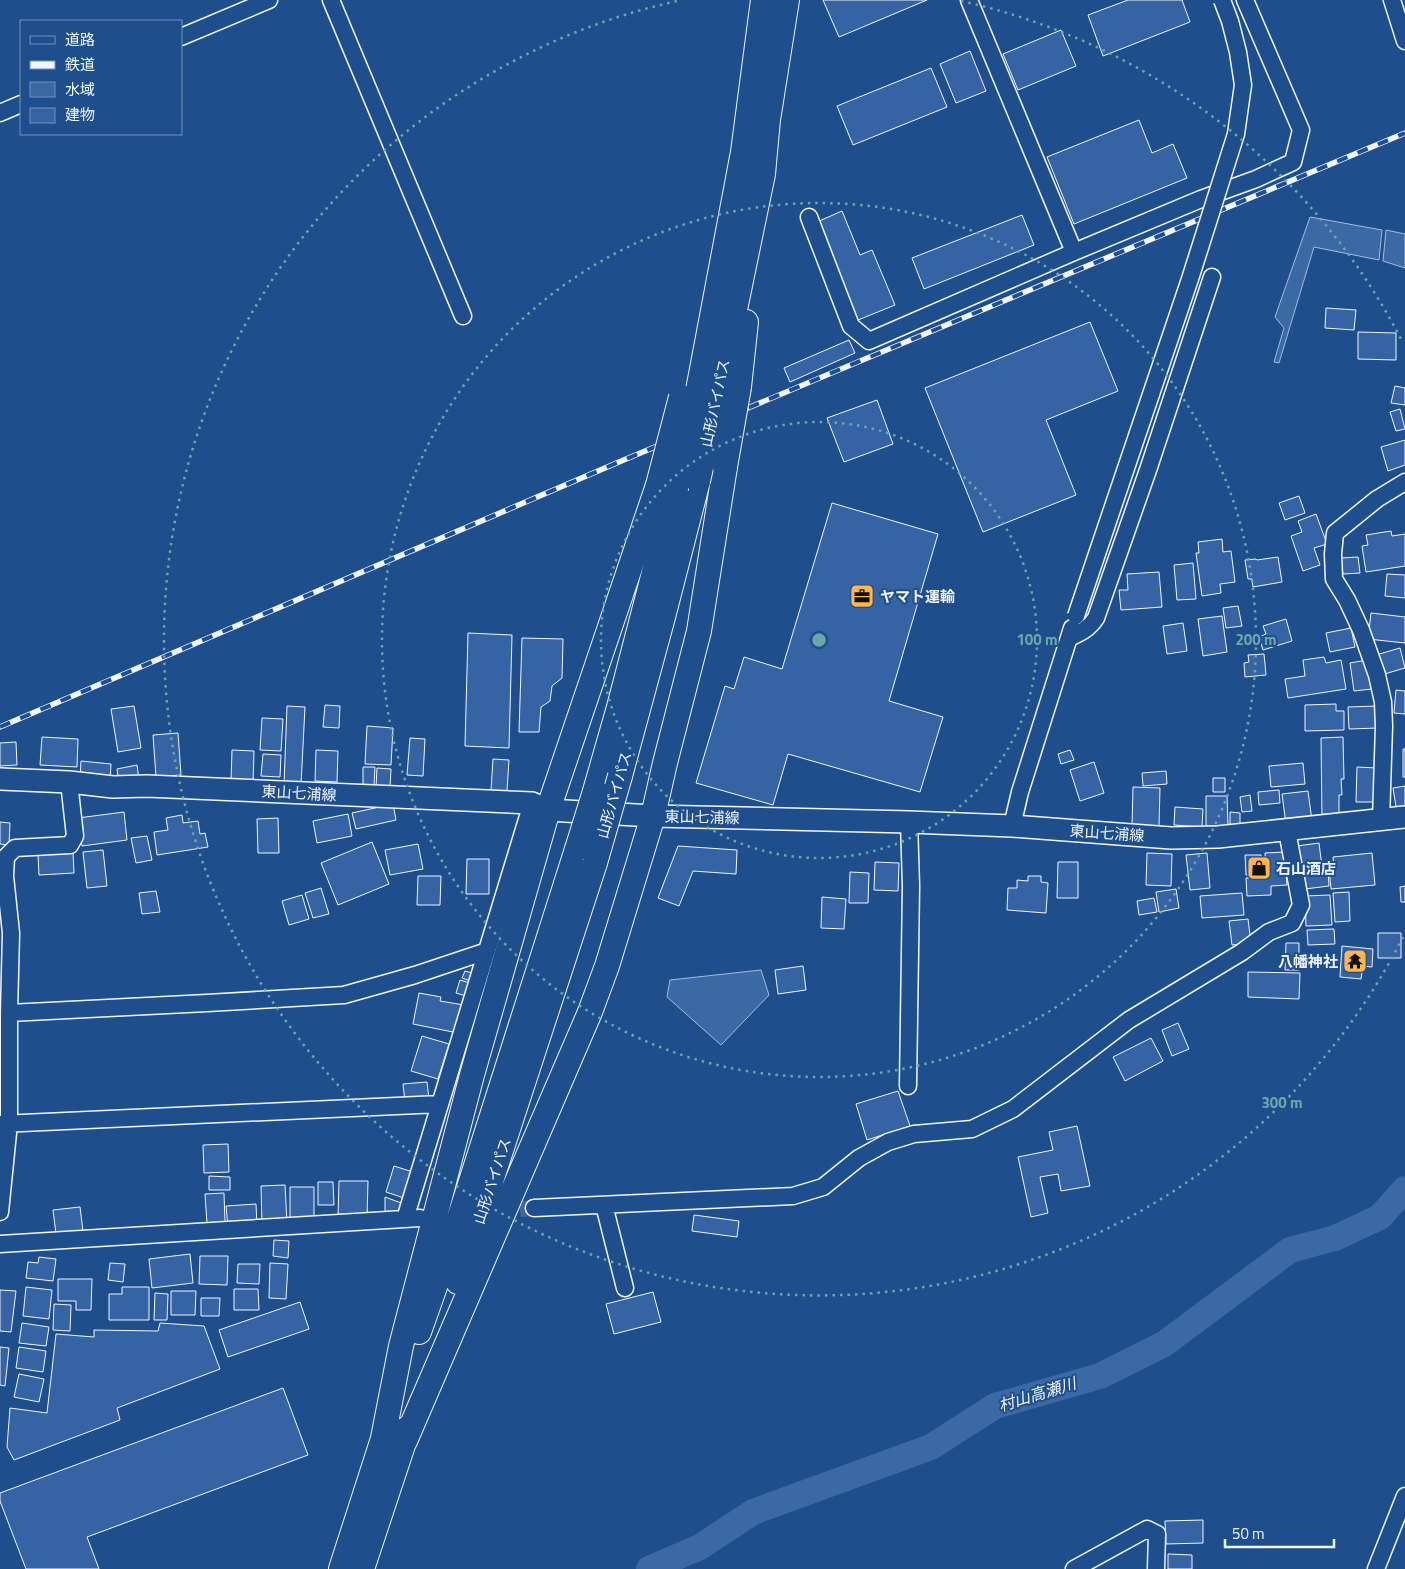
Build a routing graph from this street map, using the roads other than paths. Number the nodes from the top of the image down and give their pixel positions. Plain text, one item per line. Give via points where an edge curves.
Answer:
1 (269, 0) edge
2 (331, 0) edge
3 (787, 0) edge
4 (969, 0) edge
5 (1222, 0) edge
6 (1245, 0) edge
7 (1392, 0) edge
8 (763, 2) edge
9 (182, 37) edge
10 (1405, 41) edge
11 (20, 104) edge
12 (0, 113) edge
13 (809, 217) dead end
14 (1074, 252) junction
15 (1212, 277) dead end
16 (463, 316) dead end
17 (710, 387) junction
18 (1405, 482) edge
19 (677, 485) junction
20 (1069, 638) junction
21 (0, 779) edge
22 (69, 782) junction
23 (540, 807) junction
24 (653, 816) junction
25 (1405, 817) edge
26 (1382, 820) junction
27 (909, 822) junction
28 (1012, 826) junction
29 (1287, 831) junction
30 (586, 856) junction
31 (487, 951) junction
32 (9, 1013) junction
33 (908, 1086) dead end
34 (440, 1104) junction
35 (5, 1124) edge
36 (604, 1204) junction
37 (534, 1208) tunnel mouth
38 (0, 1212) edge
39 (0, 1244) edge
40 (625, 1288) dead end
41 (394, 1439) junction
42 (1405, 1496) edge
43 (349, 1565) edge
44 (1074, 1569) edge
45 (1156, 1569) edge
46 (1376, 1569) edge

1 - 9 street
2 - 16 street
3 - 17 highway, 山形バイパス via 763,174
4 - 14 street
5 - 20 street, bridge via 1238,52 1242,86 1236,134
6 - 14 street via 1301,130 1293,162
7 - 10 street
8 - 17 highway, 山形バイパス
11 - 12 street
13 - 14 street via 851,326 869,340
15 - 20 street via 1096,618 1084,632
17 - 19 highway, 山形バイパス, bridge
17 - 19 highway, bridge
17 - 24 highway, bridge via 725,466 699,631
18 - 26 street via 1377,499 1334,533 1334,578 1361,630 1384,702
19 - 23 highway
19 - 30 highway, 山形バイパス, bridge via 595,790
19 - 30 highway, 山形バイパス, bridge via 663,617 620,776
20 - 28 street
21 - 22 main road, 東山七浦線
22 - 23 main road, 東山七浦線
22 - 32 street via 75,836 70,844 15,848 6,857 11,933
23 - 24 main road, 東山七浦線
23 - 31 street
23 - 41 highway via 401,1346
24 - 27 main road, 東山七浦線
24 - 41 highway via 590,1012
25 - 26 main road, 東山七浦線
26 - 29 main road, 東山七浦線
27 - 28 main road, 東山七浦線
27 - 33 street
28 - 29 main road, 東山七浦線 via 1171,838
29 - 36 street via 1302,905 1292,923 1269,932 1242,952 1129,1020 1013,1109 972,1129 914,1134 888,1142 859,1158 823,1187 793,1196
30 - 41 highway, 山形バイパス via 460,1216
31 - 32 street via 416,975 344,994
31 - 34 street
32 - 35 street
34 - 35 street
34 - 39 street via 413,1219
35 - 38 street
36 - 37 street
36 - 40 street
41 - 43 highway, 山形バイパス
42 - 46 street
44 - 45 street via 1147,1530 1157,1534

